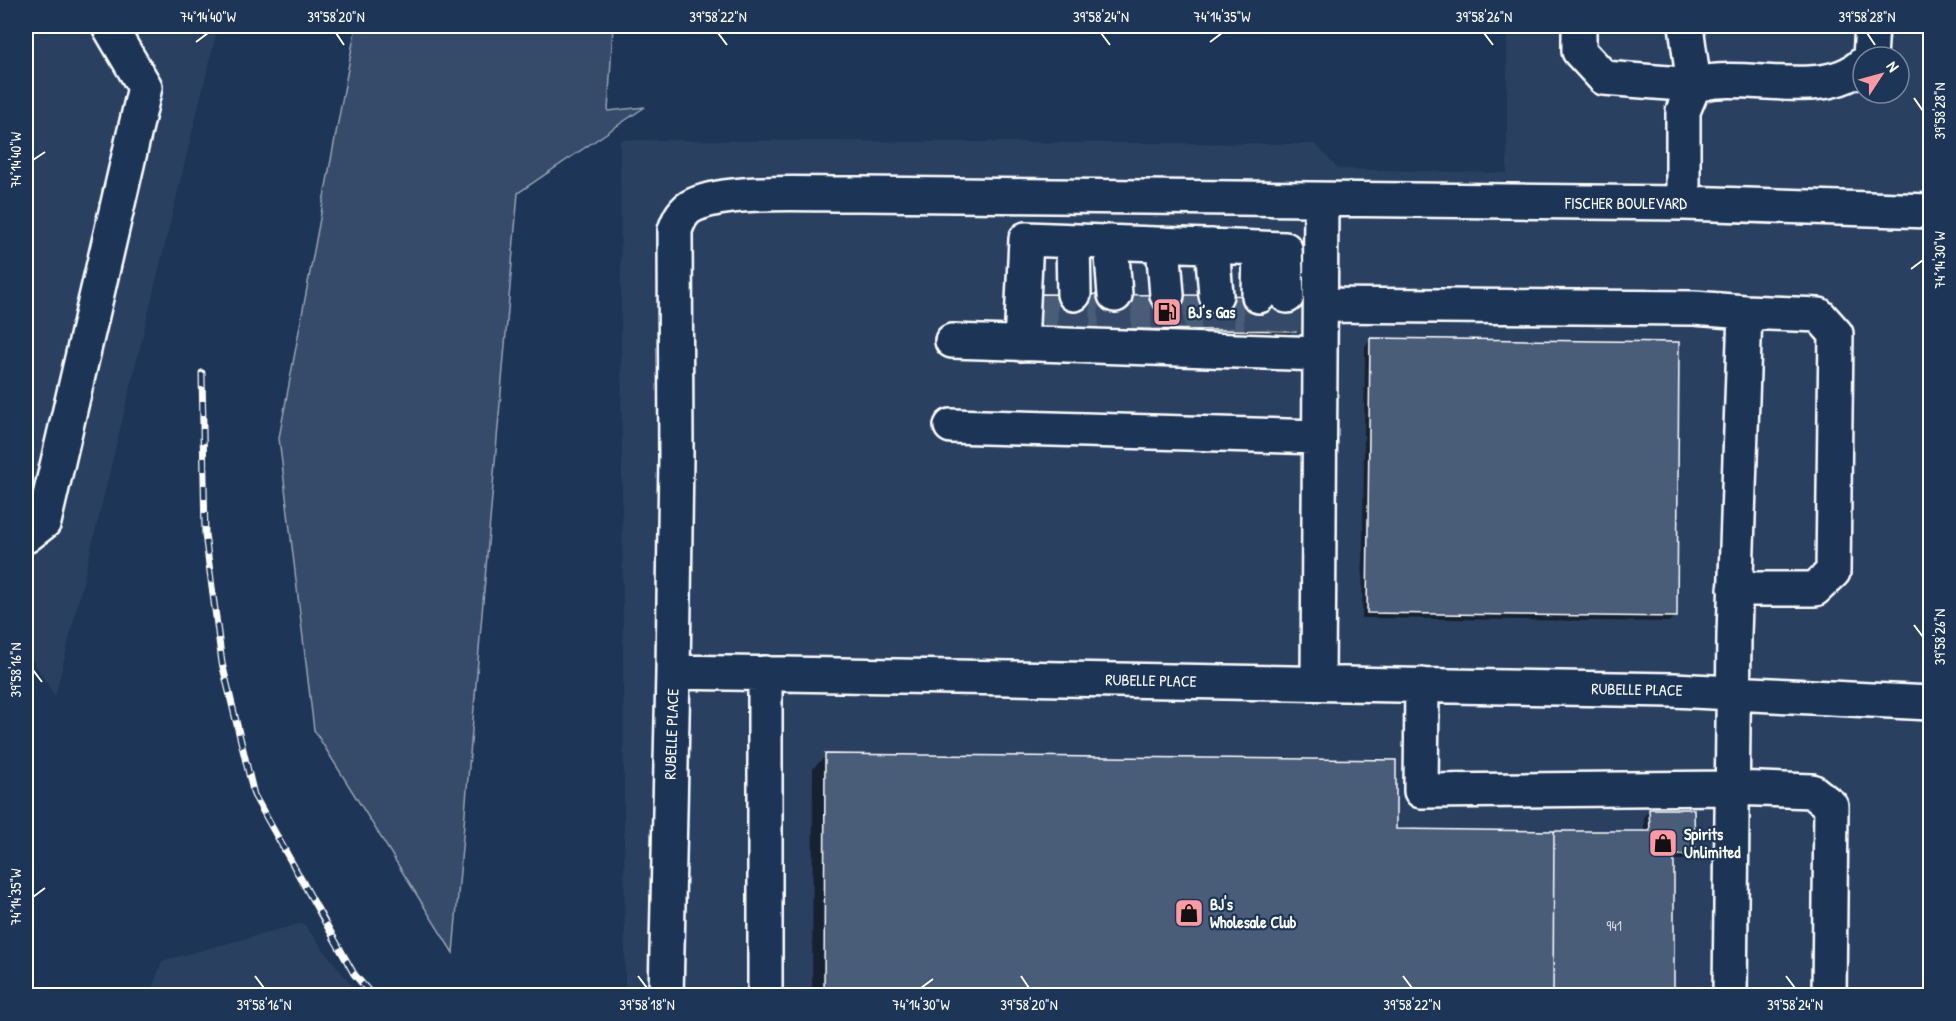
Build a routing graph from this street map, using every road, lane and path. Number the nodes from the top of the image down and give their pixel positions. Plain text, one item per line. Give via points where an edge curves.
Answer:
1 (109, 26) edge
2 (1579, 26) edge
3 (1686, 26) edge
4 (1872, 26) edge
5 (1871, 45) edge
6 (1851, 73) edge
7 (1694, 85) junction
8 (1040, 196) junction
9 (1239, 199) junction
10 (1322, 201) junction
11 (1683, 203) junction
12 (1930, 211) edge
13 (1041, 240) junction
14 (1073, 241) junction
15 (1111, 242) junction
16 (1163, 244) junction
17 (1237, 247) junction
18 (1074, 294) tunnel mouth
19 (1114, 295) tunnel mouth
20 (1167, 295) tunnel mouth
21 (1216, 295) tunnel mouth
22 (1273, 296) tunnel mouth
23 (1321, 305) junction
24 (1745, 312) junction
25 (952, 341) dead end
26 (1021, 344) junction
27 (1320, 354) junction
28 (951, 426) dead end
29 (1318, 436) junction
30 (26, 536) edge
31 (1736, 589) junction
32 (673, 672) junction
33 (765, 673) junction
34 (1318, 683) junction
35 (1422, 685) junction
36 (1733, 693) junction
37 (1930, 703) edge
38 (1732, 788) junction
39 (665, 985) edge
40 (765, 996) edge
41 (1730, 996) edge
42 (1829, 996) edge

1 - 30 lane via 145,87 44,522
2 - 7 lane via 1579,51 1604,78
3 - 7 lane
4 - 5 lane
6 - 7 lane via 1820,83 1717,81
7 - 11 lane via 1683,111
8 - 9 lane, FISCHER BOULEVARD
8 - 13 lane
8 - 32 lane, FISCHER BOULEVARD via 740,195 692,206 680,216 675,230
9 - 10 lane, FISCHER BOULEVARD
9 - 17 lane
10 - 11 lane, FISCHER BOULEVARD
10 - 23 lane
11 - 12 lane, FISCHER BOULEVARD
13 - 14 lane
13 - 26 lane via 1026,239
14 - 15 lane
14 - 18 lane
15 - 16 lane
15 - 19 lane
16 - 17 lane
16 - 20 lane
17 - 21 lane
17 - 22 lane via 1285,249
23 - 24 lane via 1694,308
23 - 27 lane
24 - 31 lane
24 - 31 lane via 1819,315 1836,334 1833,572 1815,589
25 - 26 lane
26 - 27 lane via 1075,337 1274,341
27 - 29 lane
28 - 29 lane
29 - 34 lane
31 - 36 lane
32 - 33 lane, RUBELLE PLACE
32 - 39 lane, RUBELLE PLACE
33 - 34 lane, RUBELLE PLACE
33 - 40 lane
34 - 35 lane, RUBELLE PLACE
35 - 36 lane, RUBELLE PLACE
35 - 38 lane via 1421,791
36 - 37 lane, RUBELLE PLACE
36 - 38 lane
38 - 41 lane
38 - 42 lane via 1812,791 1831,806

